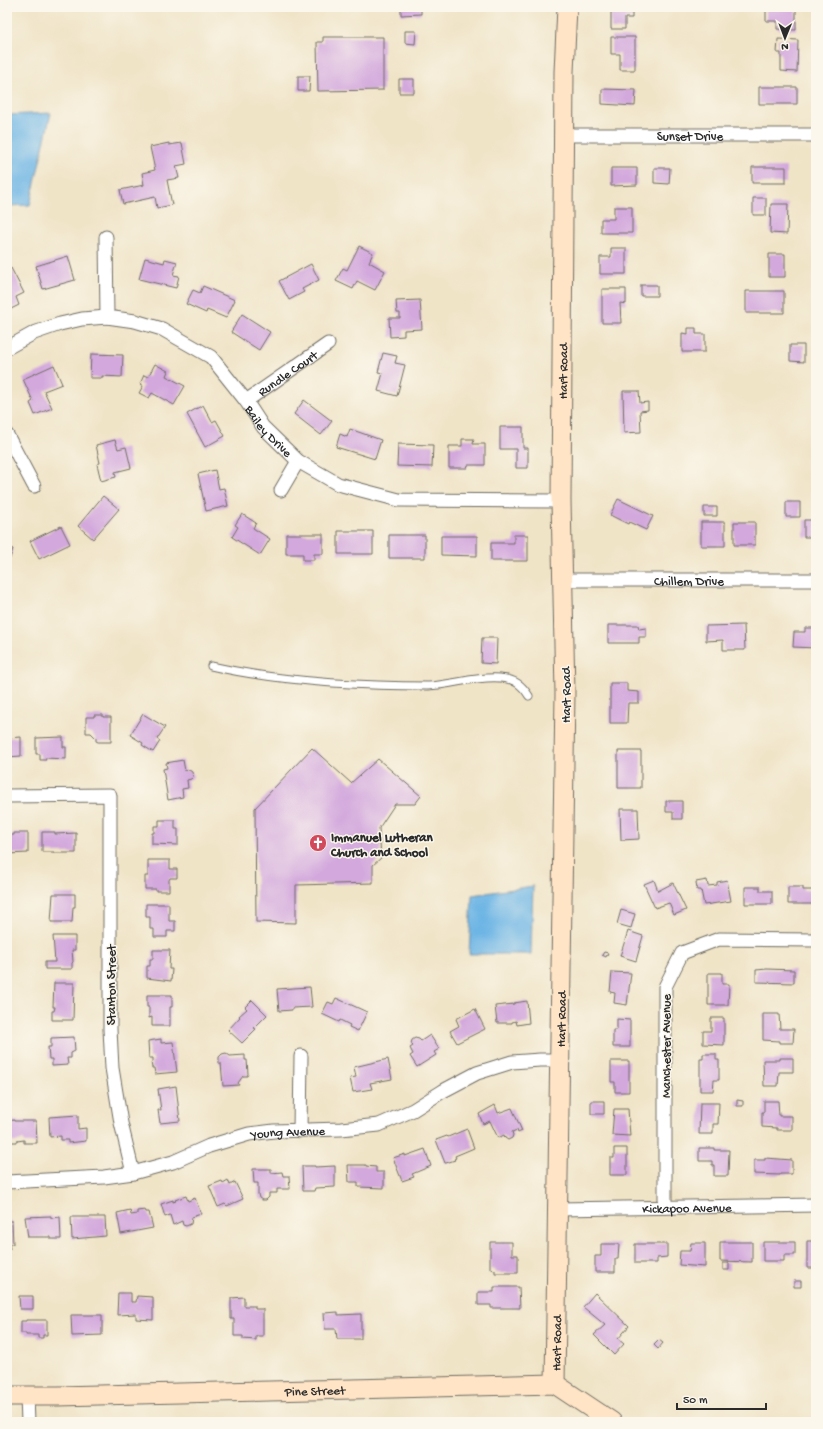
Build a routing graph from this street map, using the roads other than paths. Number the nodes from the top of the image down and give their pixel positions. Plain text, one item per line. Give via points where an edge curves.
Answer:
1 (567, 7) edge
2 (564, 135) junction
3 (816, 135) edge
4 (106, 237) dead end
5 (107, 317) junction
6 (328, 344) dead end
7 (7, 348) edge
8 (246, 401) junction
9 (7, 435) edge
10 (298, 460) junction
11 (34, 486) dead end
12 (281, 490) dead end
13 (561, 501) junction
14 (563, 580) junction
15 (816, 580) edge
16 (211, 666) dead end
17 (529, 696) dead end
18 (7, 796) edge
19 (816, 940) edge
20 (301, 1056) dead end
21 (561, 1060) junction
22 (300, 1131) junction
23 (133, 1174) junction
24 (7, 1182) edge
25 (816, 1205) edge
26 (665, 1207) junction
27 (558, 1209) junction
28 (556, 1384) junction
29 (7, 1396) edge
30 (27, 1397) junction
31 (28, 1422) edge
32 (612, 1422) edge

1 - 2 street, Hart Road
2 - 3 street, Sunset Drive
2 - 13 street, Hart Road
4 - 5 street
5 - 7 street, Bailey Drive via 60,324 34,333
5 - 8 street, Bailey Drive via 136,321 162,330 211,358
6 - 8 street, Rundle Court
8 - 10 street, Bailey Drive via 263,427
9 - 11 street
10 - 12 street
10 - 13 street, Bailey Drive via 338,484 399,500
13 - 14 street, Hart Road
14 - 15 street, Chillem Drive
14 - 21 street, Hart Road via 565,693
16 - 17 lane via 243,673 331,683 429,686 501,678 515,681
18 - 23 street, Stanton Street via 110,795 112,1068
19 - 26 street, Manchester Avenue via 719,939 682,953 665,987
20 - 22 street
21 - 22 street, Young Avenue via 512,1062 477,1073 413,1110 379,1125
21 - 27 street, Hart Road
22 - 23 street, Young Avenue via 274,1130 249,1134
23 - 24 street, Young Avenue
25 - 26 street, Kickapoo Avenue
26 - 27 street, Kickapoo Avenue
27 - 28 street, Hart Road
28 - 30 street, Pine Street
28 - 32 street
29 - 30 street, Pine Street
30 - 31 street

